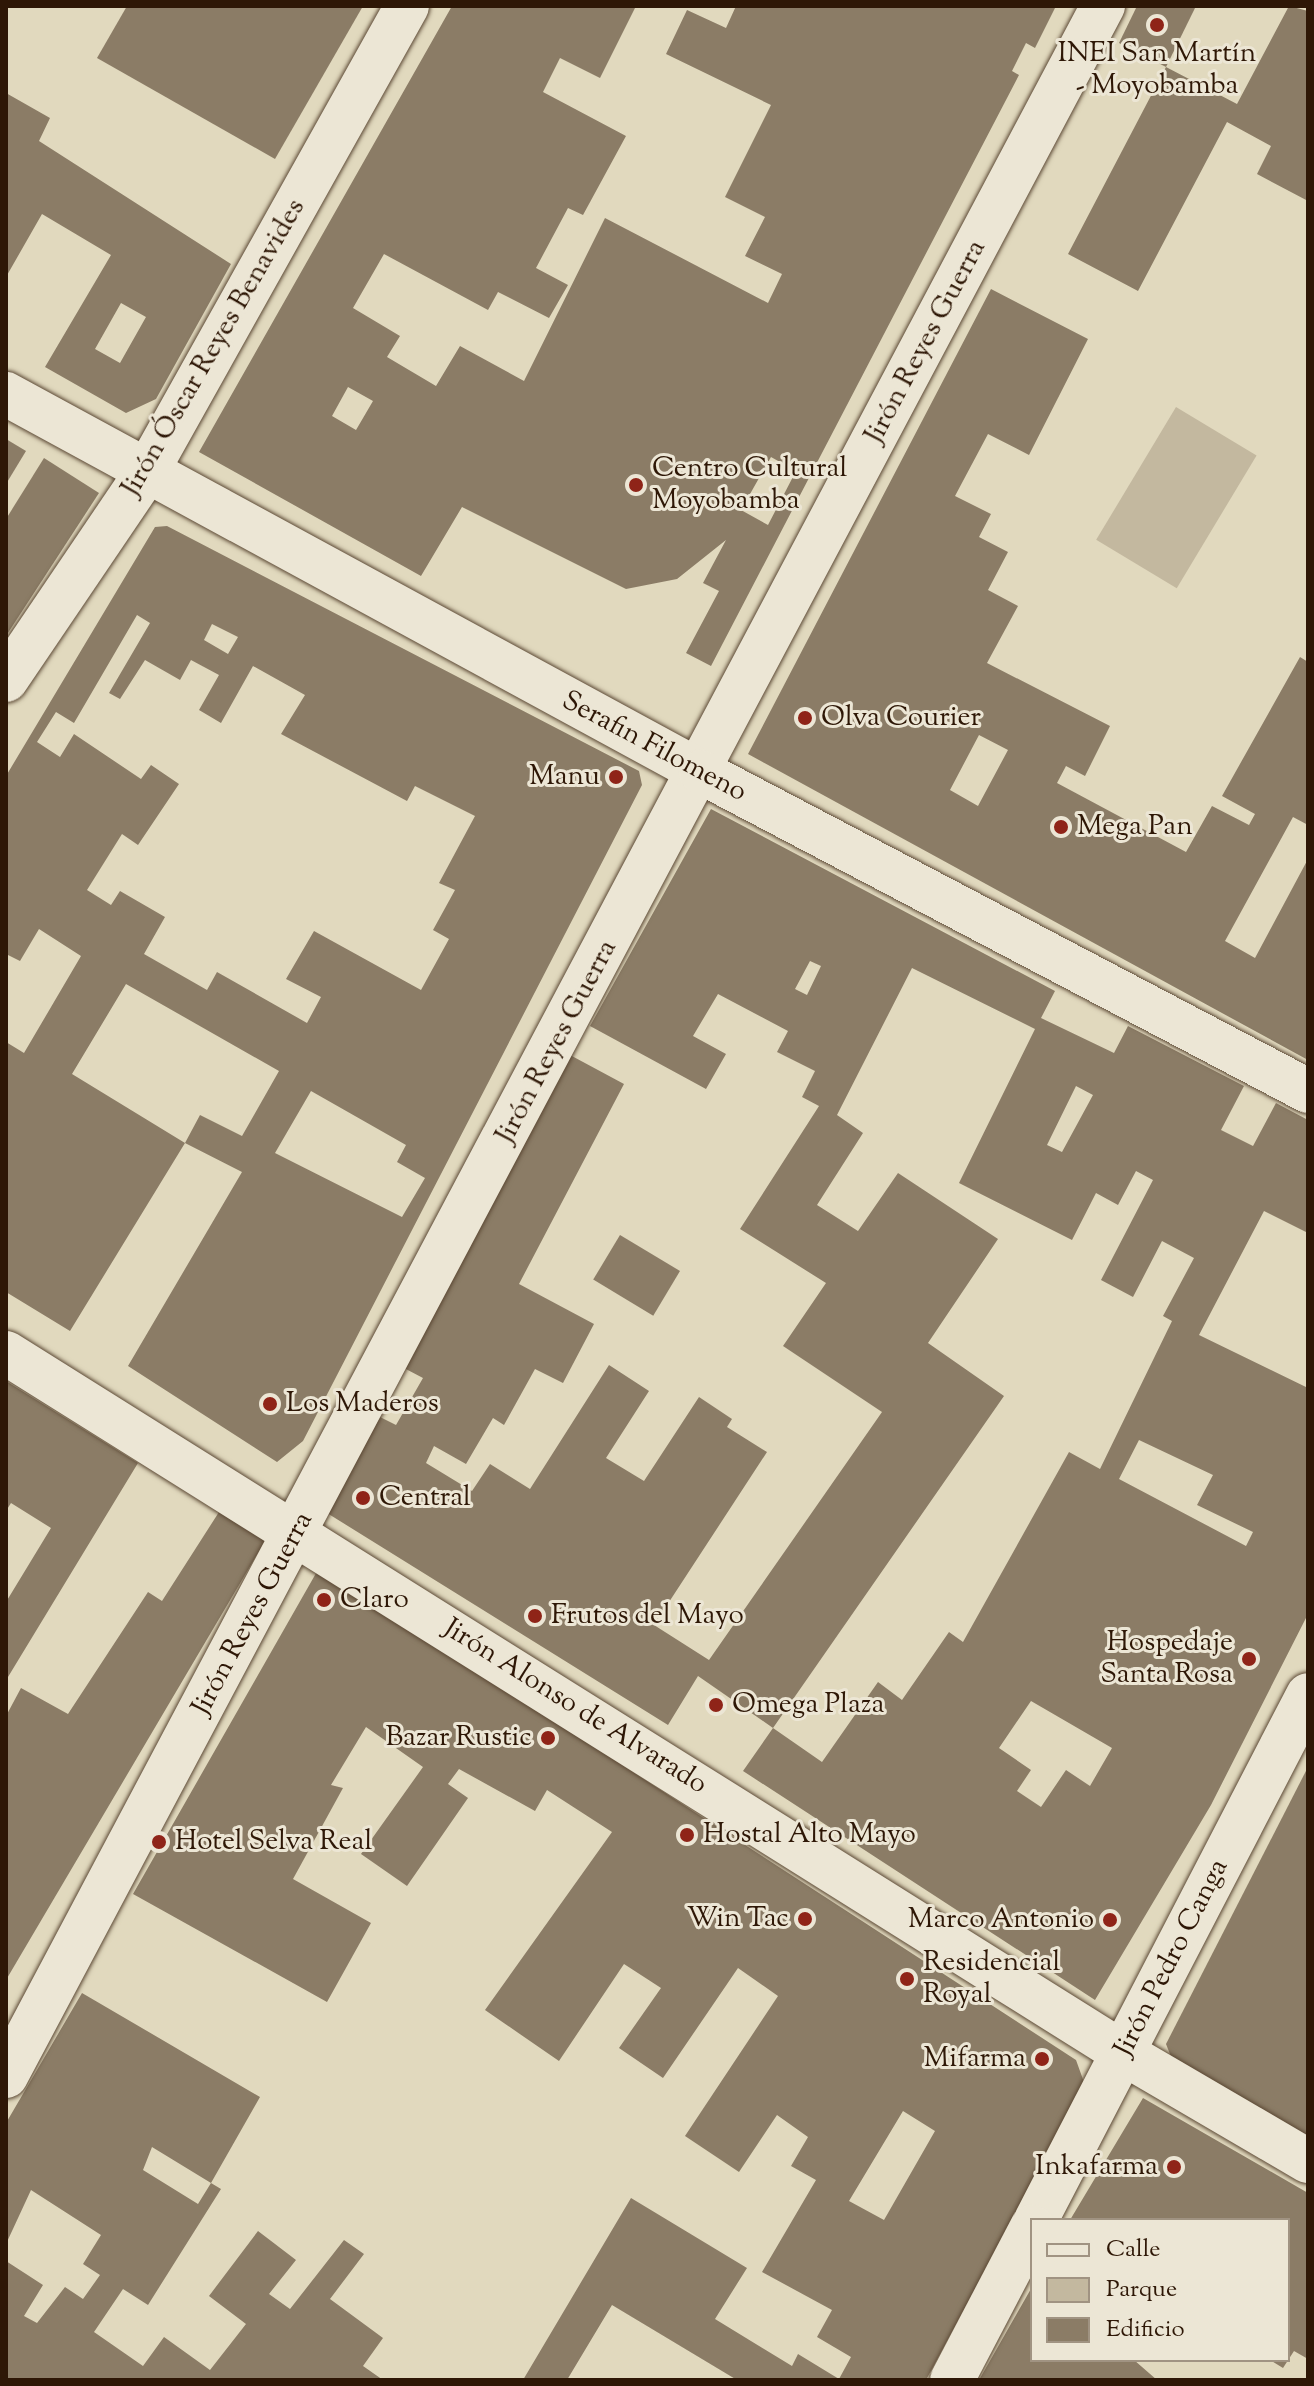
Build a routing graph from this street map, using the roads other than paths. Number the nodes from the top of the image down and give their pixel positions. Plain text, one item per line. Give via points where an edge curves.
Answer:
1 (407, 6) edge
2 (1103, 6) edge
3 (6, 394) edge
4 (145, 475) junction
5 (6, 680) edge
6 (701, 772) junction
7 (1308, 1091) edge
8 (6, 1353) edge
9 (294, 1536) junction
10 (1308, 1695) edge
11 (1123, 2053) junction
12 (6, 2076) edge
13 (1308, 2161) edge
14 (1037, 2218) edge
15 (1030, 2231) edge
16 (952, 2380) edge

1 - 4 street, Jirón Óscar Reyes Benavides
2 - 6 street, Jirón Reyes Guerra
3 - 4 street, Serafin Filomeno
4 - 5 street, Jirón Óscar Reyes Benavides
4 - 6 street, Serafin Filomeno
6 - 7 street, Serafin Filomeno
6 - 9 street, Jirón Reyes Guerra
8 - 9 street, Jirón Alonso de Alvarado
9 - 11 street, Jirón Alonso de Alvarado
9 - 12 street, Jirón Reyes Guerra
10 - 11 street, Jirón Pedro Canga
11 - 13 street, Jirón Alonso de Alvarado
11 - 14 street, Jirón Pedro Canga
15 - 16 street

